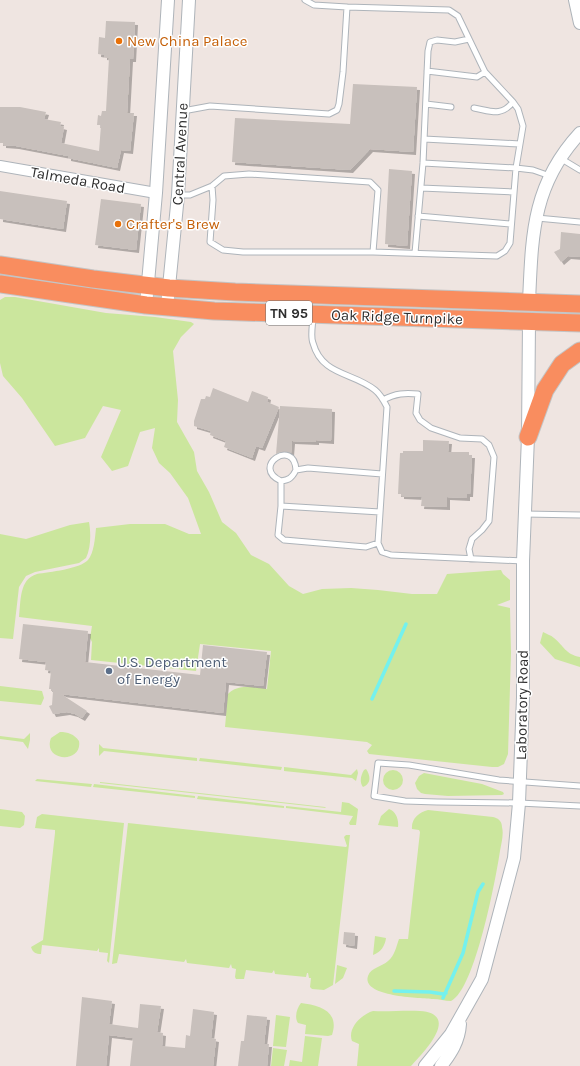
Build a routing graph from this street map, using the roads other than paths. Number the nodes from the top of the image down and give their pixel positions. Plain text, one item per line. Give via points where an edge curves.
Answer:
1 (168, 0) edge
2 (189, 0) edge
3 (305, 0) edge
4 (575, 0) edge
5 (346, 7) junction
6 (580, 23) edge
7 (469, 39) junction
8 (427, 71) junction
9 (485, 72) junction
10 (512, 102) junction
11 (426, 104) junction
12 (451, 107) dead end
13 (474, 108) dead end
14 (161, 111) junction
15 (182, 111) junction
16 (580, 133) edge
17 (424, 139) junction
18 (520, 144) junction
19 (560, 158) junction
20 (423, 163) junction
21 (0, 166) edge
22 (516, 168) junction
23 (580, 170) edge
24 (550, 176) junction
25 (212, 186) junction
26 (421, 188) junction
27 (514, 192) junction
28 (156, 194) junction
29 (178, 194) junction
30 (418, 216) junction
31 (536, 218) junction
32 (580, 222) edge
33 (511, 224) junction
34 (373, 252) junction
35 (415, 253) junction
36 (0, 265) edge
37 (148, 285) junction
38 (3, 286) edge
39 (170, 288) junction
40 (529, 302) junction
41 (580, 304) edge
42 (146, 305) junction
43 (167, 307) junction
44 (313, 314) junction
45 (529, 321) junction
46 (580, 323) edge
47 (580, 351) edge
48 (383, 400) junction
49 (528, 437) junction
50 (296, 470) junction
51 (382, 474) junction
52 (281, 481) junction
53 (281, 506) junction
54 (380, 512) junction
55 (525, 514) junction
56 (580, 515) edge
57 (378, 543) junction
58 (471, 558) junction
59 (523, 561) junction
60 (520, 781) junction
61 (580, 786) edge
62 (519, 803) junction
63 (580, 806) edge
64 (461, 1018) junction
65 (425, 1066) edge
66 (441, 1066) edge

1 - 14 street, Central Avenue
2 - 15 street, Central Avenue
3 - 5 lane via 314,5
4 - 6 street
5 - 7 lane via 449,10 458,16
5 - 15 lane via 341,88 337,110 329,114 210,106
7 - 8 lane via 430,42
7 - 9 lane
8 - 9 lane via 477,77
8 - 11 lane
9 - 10 lane
10 - 13 lane via 507,109 499,112
10 - 18 lane via 518,109 523,126
11 - 12 lane
11 - 17 lane
14 - 15 street
14 - 28 street, Central Avenue
15 - 29 street, Central Avenue
16 - 19 street
17 - 18 lane
17 - 20 lane
18 - 22 lane
19 - 23 lane
19 - 24 street
20 - 22 lane
20 - 26 lane
21 - 28 street, Talmeda Road
22 - 24 lane
22 - 27 lane
24 - 31 street via 541,196
25 - 29 lane via 190,195
25 - 34 lane via 210,242 223,250
25 - 34 lane via 224,176 249,174 370,182 378,190
26 - 27 lane
26 - 30 lane
27 - 33 lane
28 - 29 street
28 - 37 street, Central Avenue
29 - 39 street, Central Avenue
30 - 33 lane
30 - 35 lane
31 - 32 lane
31 - 40 street
33 - 35 lane via 510,243 505,251 497,256
34 - 35 lane
36 - 37 highway, Oak Ridge Turnpike / TN 95
37 - 39 highway, Oak Ridge Turnpike / TN 95
37 - 42 street, Central Avenue
38 - 42 highway, Oak Ridge Turnpike / TN 95
39 - 40 highway, Oak Ridge Turnpike / TN 95
39 - 43 street, Central Avenue
40 - 41 highway, Oak Ridge Turnpike / TN 95
40 - 45 highway
42 - 43 highway, Oak Ridge Turnpike / TN 95
43 - 44 highway, Oak Ridge Turnpike / TN 95
44 - 45 highway, Oak Ridge Turnpike / TN 95
44 - 48 lane via 312,342 323,362 366,384
45 - 46 highway, Oak Ridge Turnpike / TN 95
45 - 49 street, Laboratory Road
47 - 49 highway via 562,364 545,390
48 - 51 lane via 387,408
48 - 58 lane via 393,394 418,394 416,413 430,428 460,438 482,439 489,445 494,457 489,521 472,539
49 - 55 street, Laboratory Road
50 - 51 lane via 308,468
50 - 52 lane via 288,480
50 - 52 lane via 296,464 286,455 273,459 271,472
51 - 54 lane
52 - 53 lane
53 - 54 lane
53 - 57 lane via 278,535 284,540 366,547
54 - 57 lane
55 - 56 lane
55 - 59 street, Laboratory Road
57 - 58 lane via 382,552 391,555
58 - 59 lane
59 - 60 street, Laboratory Road
60 - 61 lane
60 - 62 street, Laboratory Road
60 - 62 lane via 378,763 374,796 406,801
62 - 63 lane
62 - 64 street, Laboratory Road via 514,858 482,979
64 - 65 street, Laboratory Road
64 - 66 street via 456,1044

